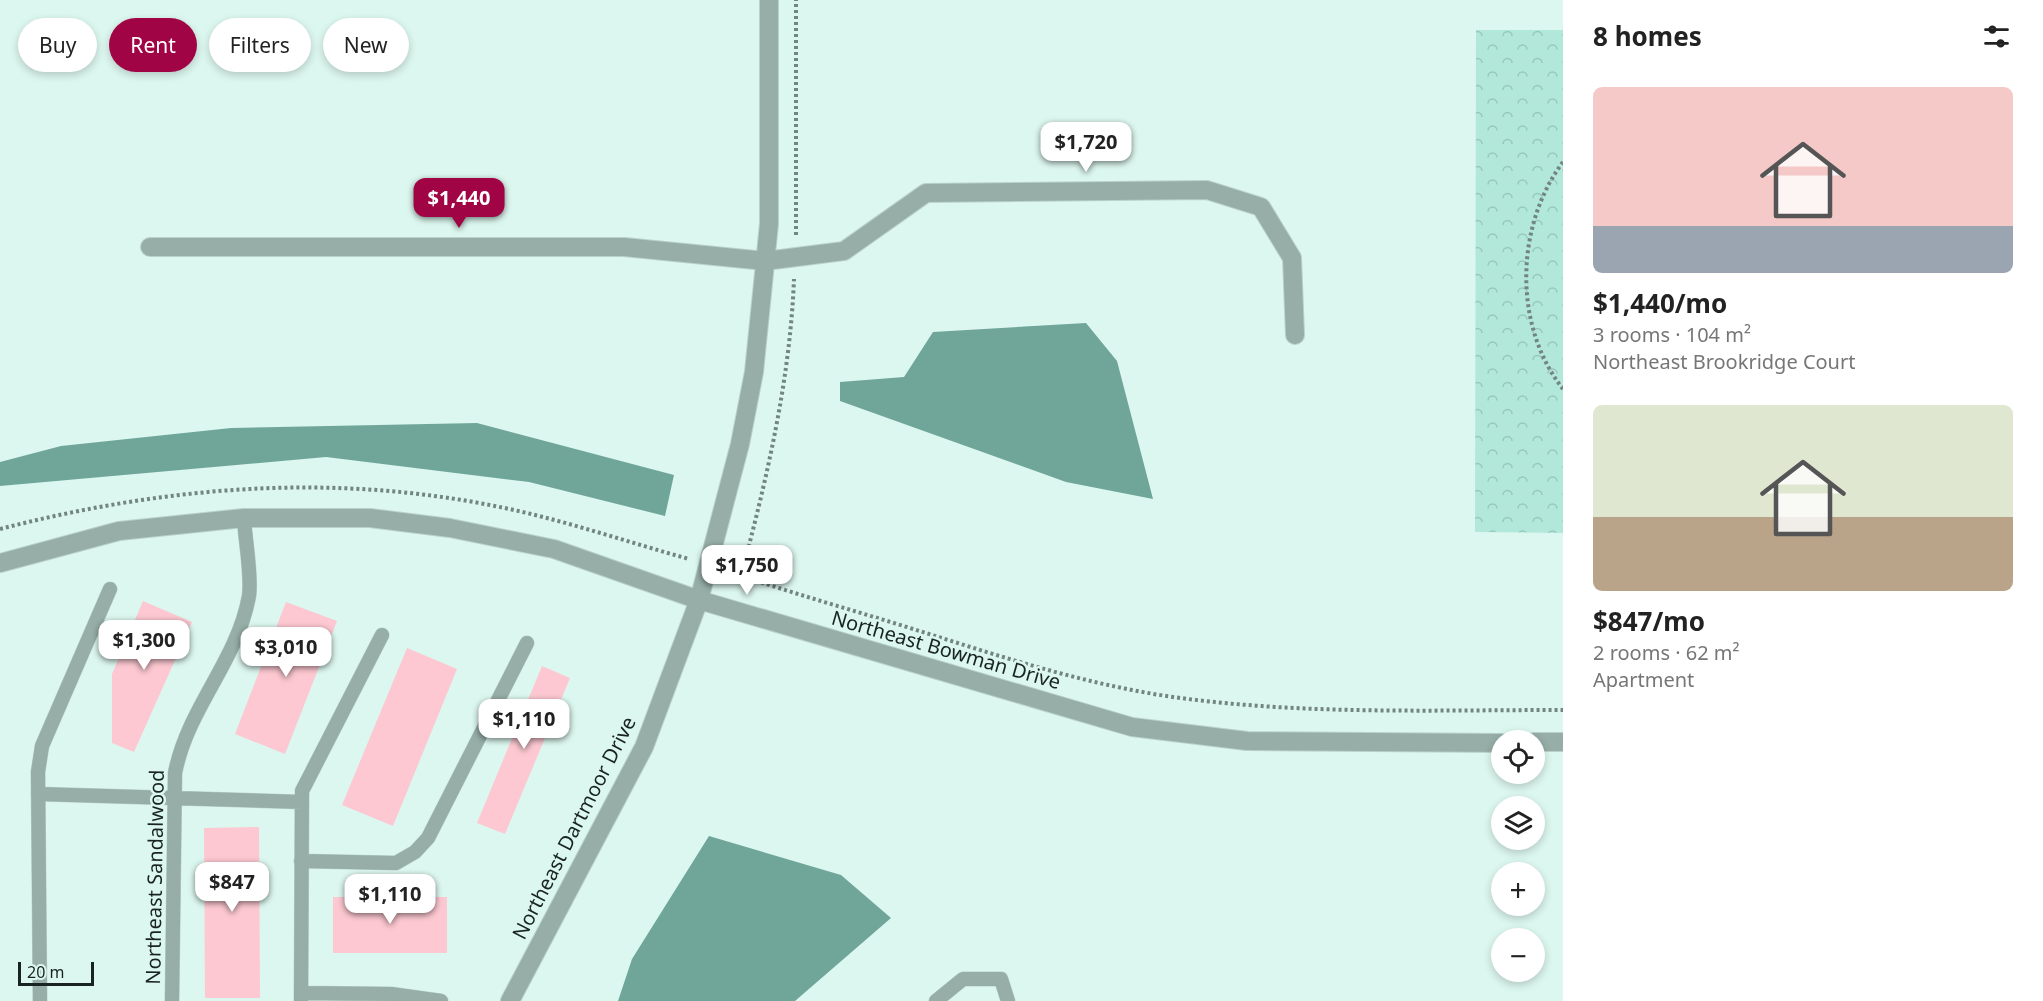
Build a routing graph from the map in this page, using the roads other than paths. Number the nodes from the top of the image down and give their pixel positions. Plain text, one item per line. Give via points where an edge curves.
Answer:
1 (769, 0) edge
2 (150, 248) dead end
3 (765, 261) junction
4 (1295, 335) dead end
5 (244, 518) junction
6 (0, 563) edge
7 (110, 589) dead end
8 (699, 600) junction
9 (382, 635) dead end
10 (527, 643) dead end
11 (1491, 742) edge
12 (1545, 742) edge
13 (1563, 742) edge
14 (38, 794) junction
15 (174, 799) junction
16 (302, 802) junction
17 (301, 861) junction
18 (301, 997) edge
19 (40, 1001) edge
20 (172, 1001) edge
21 (441, 1001) edge
22 (510, 1001) edge
23 (936, 1001) edge
24 (1008, 1001) edge

1 - 3 street, Northeast Dartmoor Drive via 769,224
2 - 3 street via 624,248
3 - 4 street via 844,251 926,193 1207,190 1261,207 1274,227 1292,258
3 - 8 street, Northeast Dartmoor Drive via 754,372 740,444
5 - 6 street, Northeast Bowman Drive via 119,531
5 - 8 street, Northeast Bowman Drive via 370,518 450,528 554,549
5 - 15 lane, Northeast Sandalwood via 249,594 234,646 181,744
7 - 14 lane via 48,729 38,772
8 - 11 street, Northeast Bowman Drive via 1132,728 1247,741
8 - 22 street, Northeast Dartmoor Drive via 644,747
9 - 16 lane via 302,791
10 - 17 lane via 428,838 416,852 396,862
12 - 13 street
14 - 15 lane
14 - 19 lane
15 - 16 lane
15 - 20 lane, Northeast Sandalwood
16 - 17 lane
17 - 18 lane
18 - 21 lane via 392,994
23 - 24 lane via 963,980 1001,979

